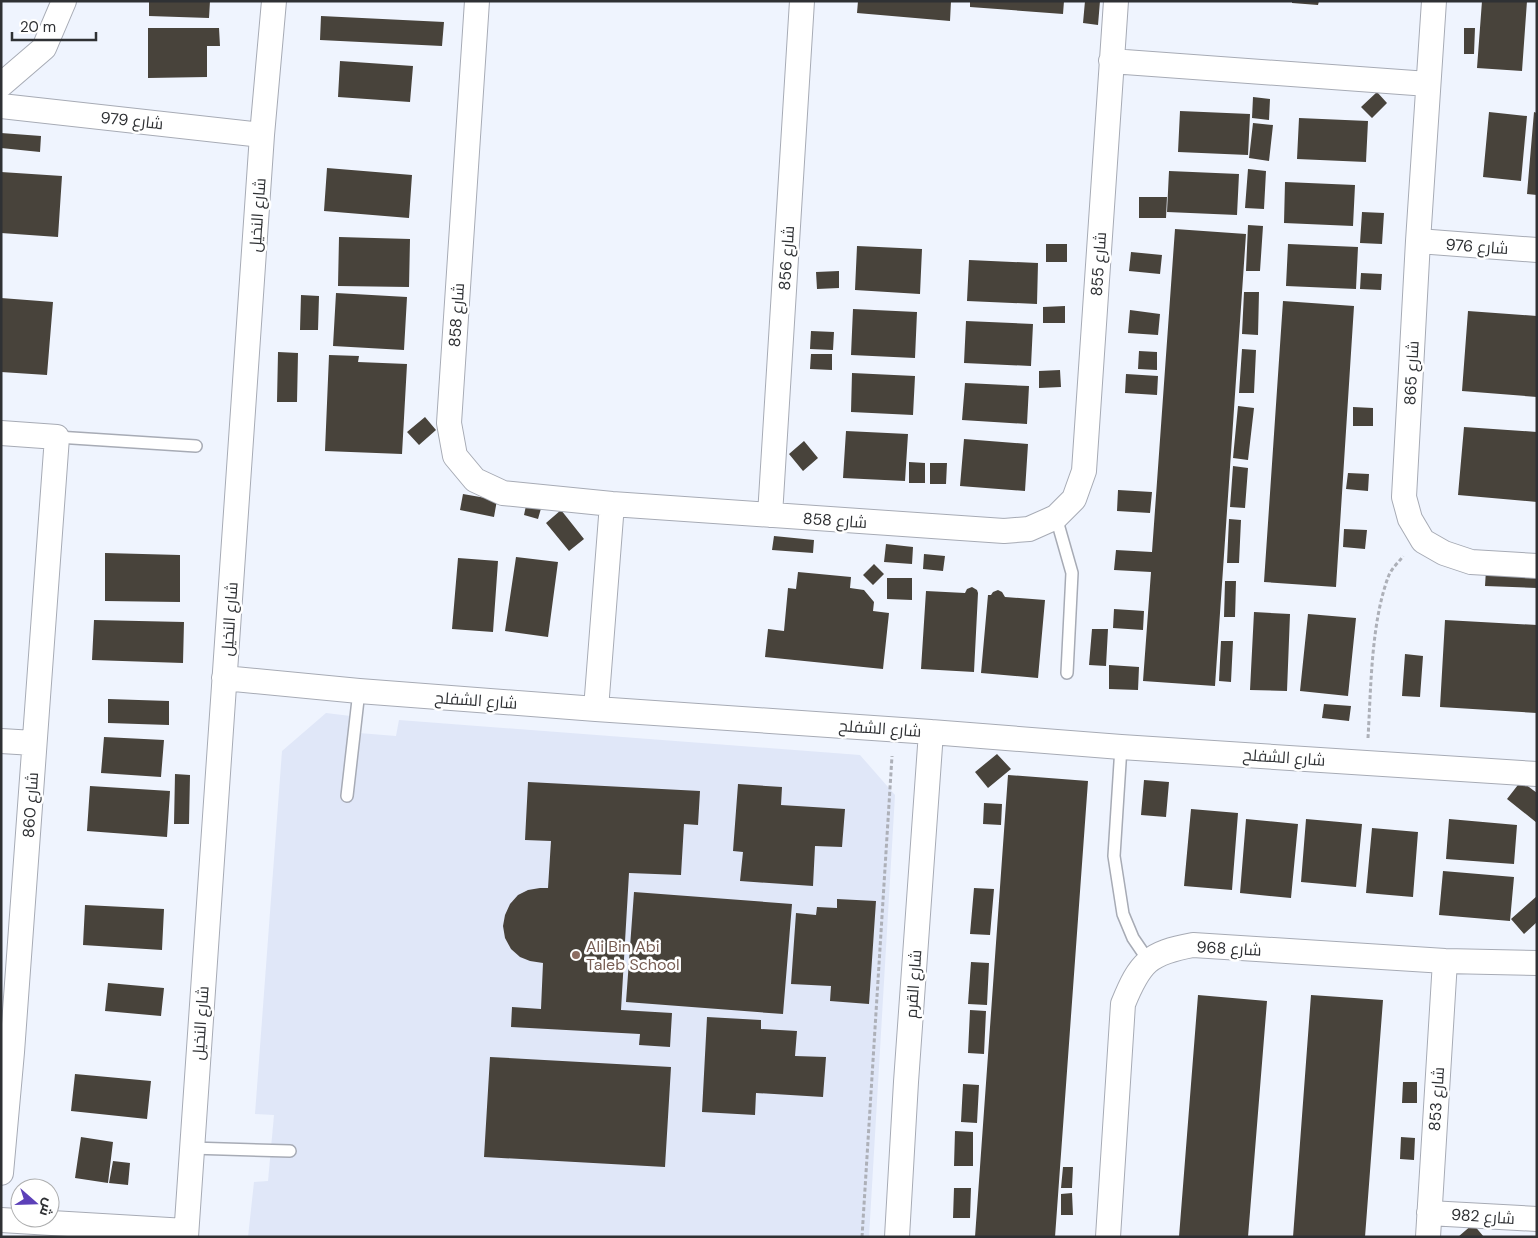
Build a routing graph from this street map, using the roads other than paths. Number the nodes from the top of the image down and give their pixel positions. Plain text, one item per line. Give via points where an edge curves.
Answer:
1 (64, 1) edge
2 (274, 1) edge
3 (477, 1) edge
4 (802, 1) edge
5 (1116, 1) edge
6 (1434, 1) edge
7 (1111, 61) junction
8 (1428, 84) junction
9 (1, 85) edge
10 (1, 106) edge
11 (262, 135) junction
12 (1418, 241) junction
13 (1537, 250) edge
14 (1, 432) edge
15 (57, 437) junction
16 (196, 446) dead end
17 (612, 504) junction
18 (770, 516) junction
19 (1056, 517) junction
20 (1537, 566) edge
21 (1067, 673) dead end
22 (224, 678) junction
23 (359, 691) junction
24 (596, 709) junction
25 (931, 732) junction
26 (1, 741) edge
27 (34, 743) junction
28 (1121, 747) junction
29 (1537, 774) edge
30 (347, 796) dead end
31 (1148, 960) junction
32 (1445, 961) junction
33 (1537, 963) edge
34 (7, 1052) edge
35 (191, 1148) junction
36 (290, 1151) dead end
37 (1, 1173) edge
38 (1429, 1213) junction
39 (1537, 1219) edge
40 (1, 1220) edge
41 (186, 1234) edge
42 (897, 1237) edge
43 (1108, 1237) edge
44 (1428, 1237) edge

1 - 9 street via 44,48
2 - 11 street, شارع النخيل
3 - 17 street, شارع 858 via 449,424 455,456 475,480 503,493
4 - 18 street, شارع 856
5 - 7 street, شارع 855
6 - 8 street, شارع 865
7 - 8 street
7 - 19 street, شارع 855 via 1084,471 1074,499
8 - 12 street, شارع 865
10 - 11 street, شارع 979
11 - 22 street, شارع النخيل
12 - 13 street, شارع 976
12 - 20 street, شارع 865 via 1404,497 1410,520 1423,541 1444,553 1471,562
14 - 15 street
15 - 16 lane
15 - 27 street, شارع 860
17 - 18 street, شارع 858
17 - 24 street
18 - 19 street, شارع 858 via 1004,531 1029,529
19 - 21 lane via 1072,573
22 - 23 street, شارع الشفلح
22 - 35 street, شارع النخيل
23 - 24 street, شارع الشفلح
23 - 30 lane
24 - 25 street, شارع الشفلح
25 - 28 street, شارع الشفلح
25 - 42 street, شارع القرم
26 - 27 street
27 - 34 street, شارع 860
28 - 29 street, شارع الشفلح
28 - 31 lane via 1114,856 1122,914
31 - 32 street, شارع 968 via 1168,950 1193,945
31 - 43 street, شارع 968 via 1133,979 1123,1004
32 - 33 street, شارع 968
32 - 38 street, شارع 853
34 - 37 street, شارع 860
35 - 36 lane
35 - 41 street, شارع النخيل
38 - 39 street, شارع 982
38 - 44 street, شارع 853
40 - 41 street

